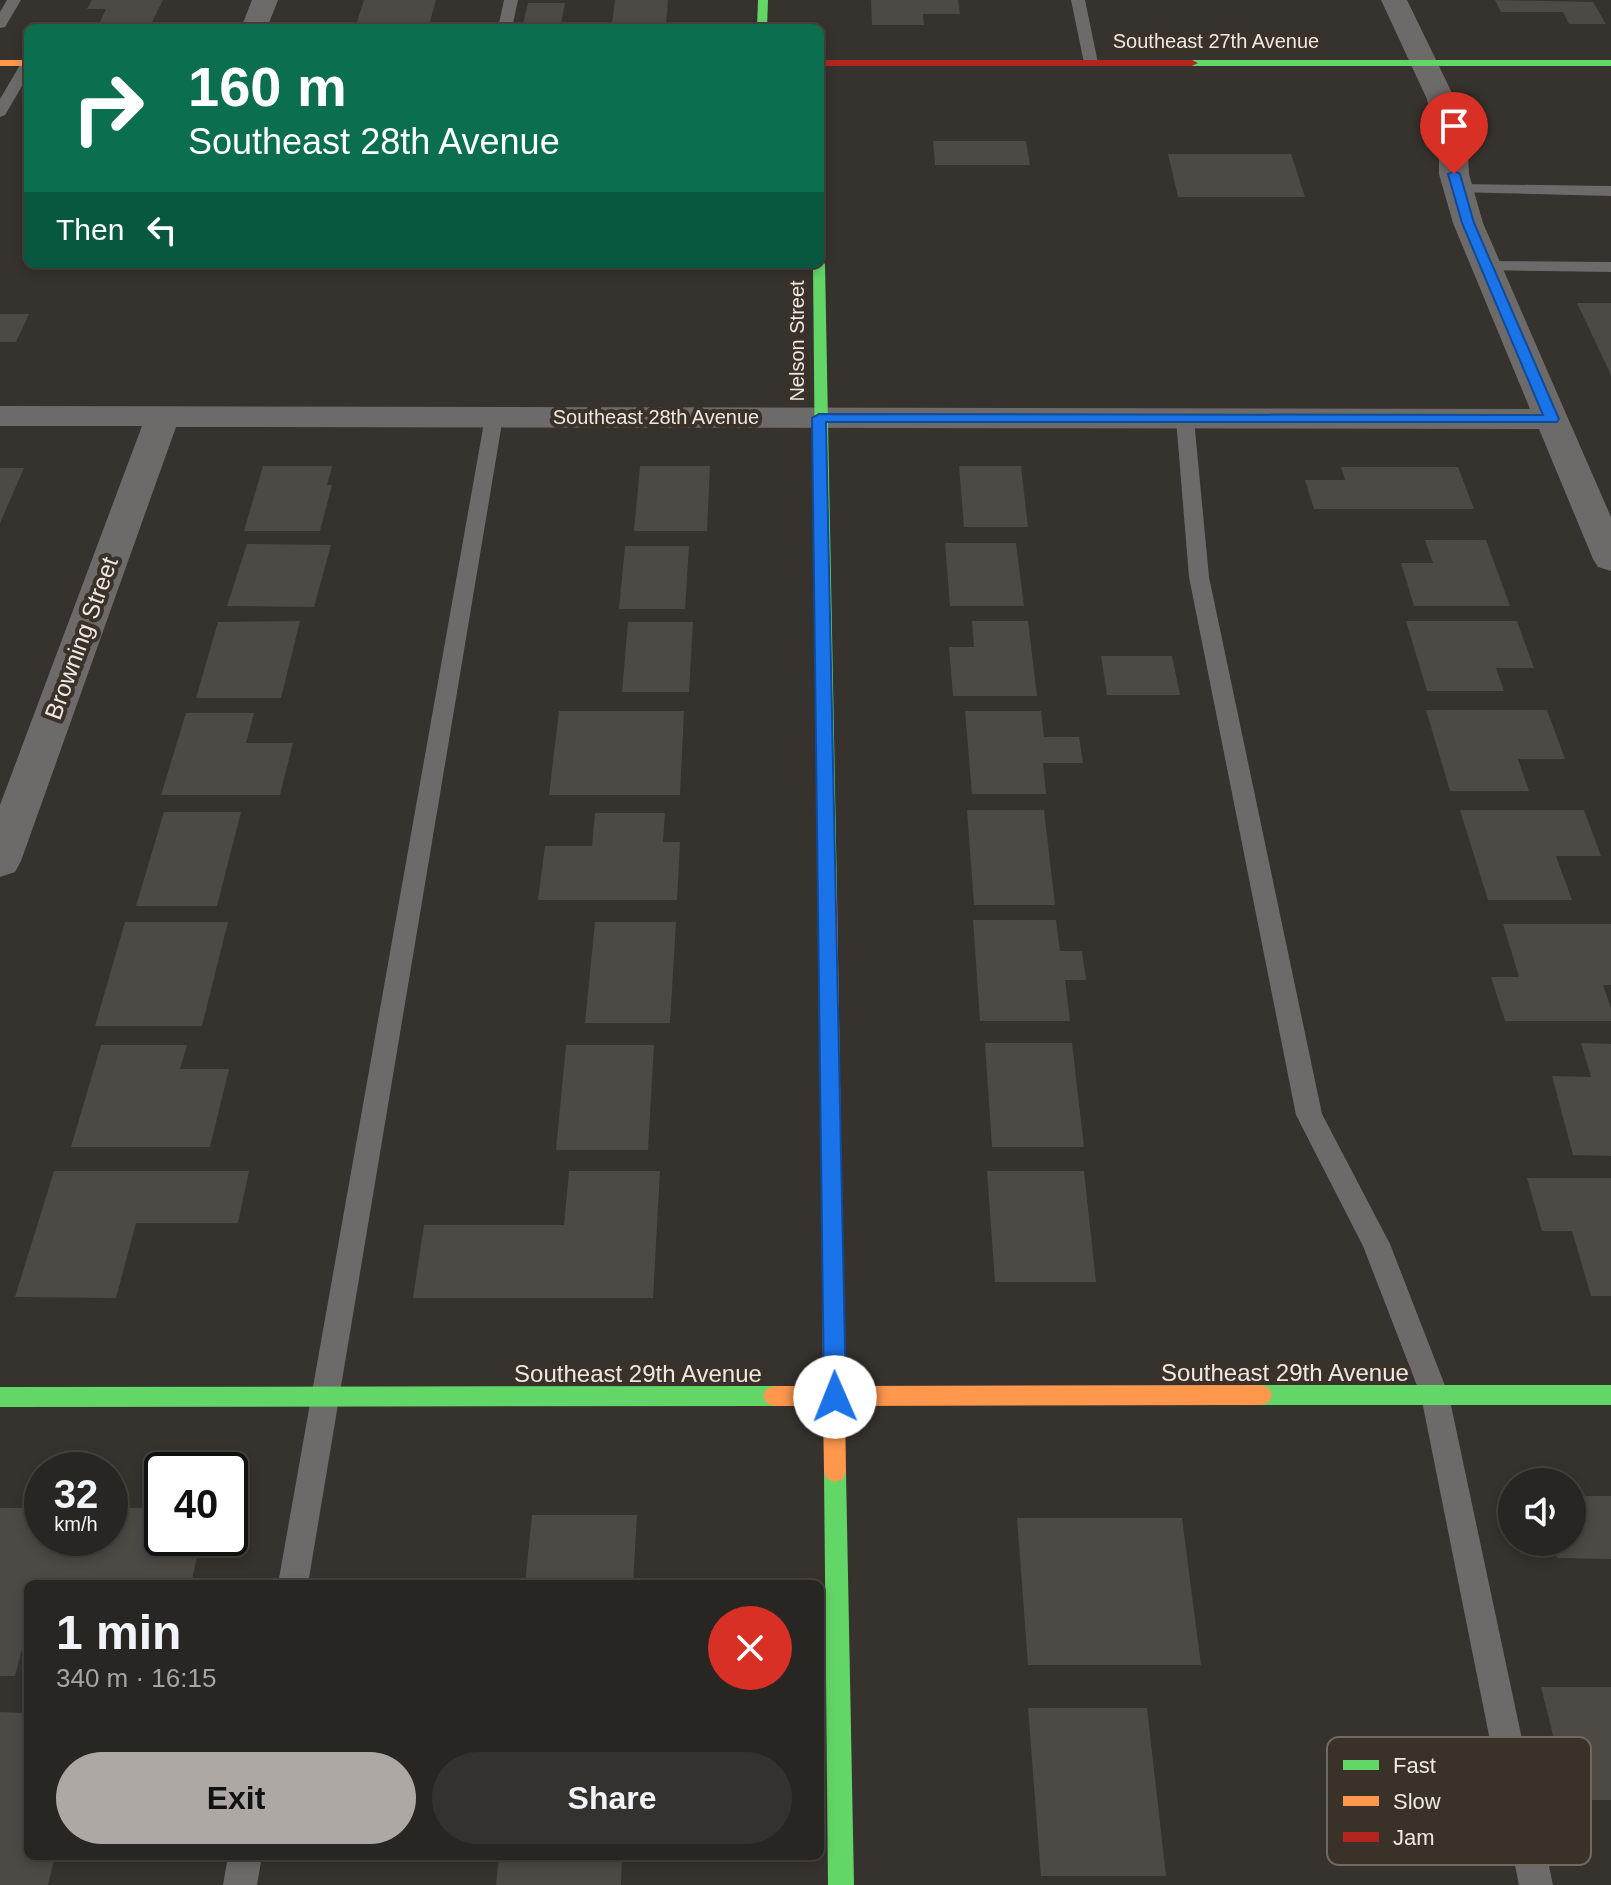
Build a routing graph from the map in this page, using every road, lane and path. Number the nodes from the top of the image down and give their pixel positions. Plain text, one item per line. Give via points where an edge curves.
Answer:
1 (14, 0) edge
2 (265, 0) edge
3 (511, 0) edge
4 (763, 0) edge
5 (1078, 0) edge
6 (1394, 0) edge
7 (0, 24) edge
8 (256, 24) edge
9 (506, 24) edge
10 (762, 24) edge
11 (0, 63) edge
12 (24, 63) edge
13 (824, 63) edge
14 (1091, 63) junction
15 (1421, 63) junction
16 (1611, 63) edge
17 (24, 70) edge
18 (0, 112) edge
19 (1458, 189) junction
20 (1611, 191) edge
21 (1487, 266) junction
22 (1611, 267) edge
23 (819, 268) edge
24 (0, 416) edge
25 (163, 416) junction
26 (494, 417) junction
27 (819, 418) junction
28 (1185, 419) junction
29 (1552, 419) junction
30 (1611, 559) edge
31 (0, 861) edge
32 (1611, 1395) edge
33 (1435, 1396) junction
34 (0, 1397) edge
35 (326, 1397) junction
36 (835, 1397) junction
37 (294, 1580) edge
38 (1505, 1737) edge
39 (244, 1860) edge
40 (1532, 1865) edge
41 (240, 1885) edge
42 (841, 1885) edge
43 (1536, 1885) edge

1 - 7 lane
2 - 8 street
3 - 9 lane
4 - 10 street
5 - 14 lane
6 - 15 street
11 - 12 street
13 - 14 street, Southeast 27th Avenue
14 - 15 street, Southeast 27th Avenue
15 - 16 street, Southeast 27th Avenue
15 - 19 street via 1440,97 1453,138
17 - 18 lane
19 - 20 lane
19 - 21 street
21 - 22 lane
21 - 29 street
23 - 27 street, Nelson Street
24 - 25 street, Southeast 28th Avenue
25 - 26 street, Southeast 28th Avenue
25 - 31 street, Browning Street
26 - 27 street, Southeast 28th Avenue
26 - 35 lane
27 - 28 street, Southeast 28th Avenue
27 - 36 street, Nelson Street
28 - 29 street, Southeast 28th Avenue
28 - 33 lane via 1199,577 1309,1115 1376,1244
29 - 30 street
32 - 33 street, Southeast 29th Avenue
33 - 36 street, Southeast 29th Avenue
33 - 38 lane
34 - 35 street, Southeast 29th Avenue
35 - 36 street, Southeast 29th Avenue
35 - 37 lane
36 - 42 street, Nelson Street
39 - 41 lane
40 - 43 lane

